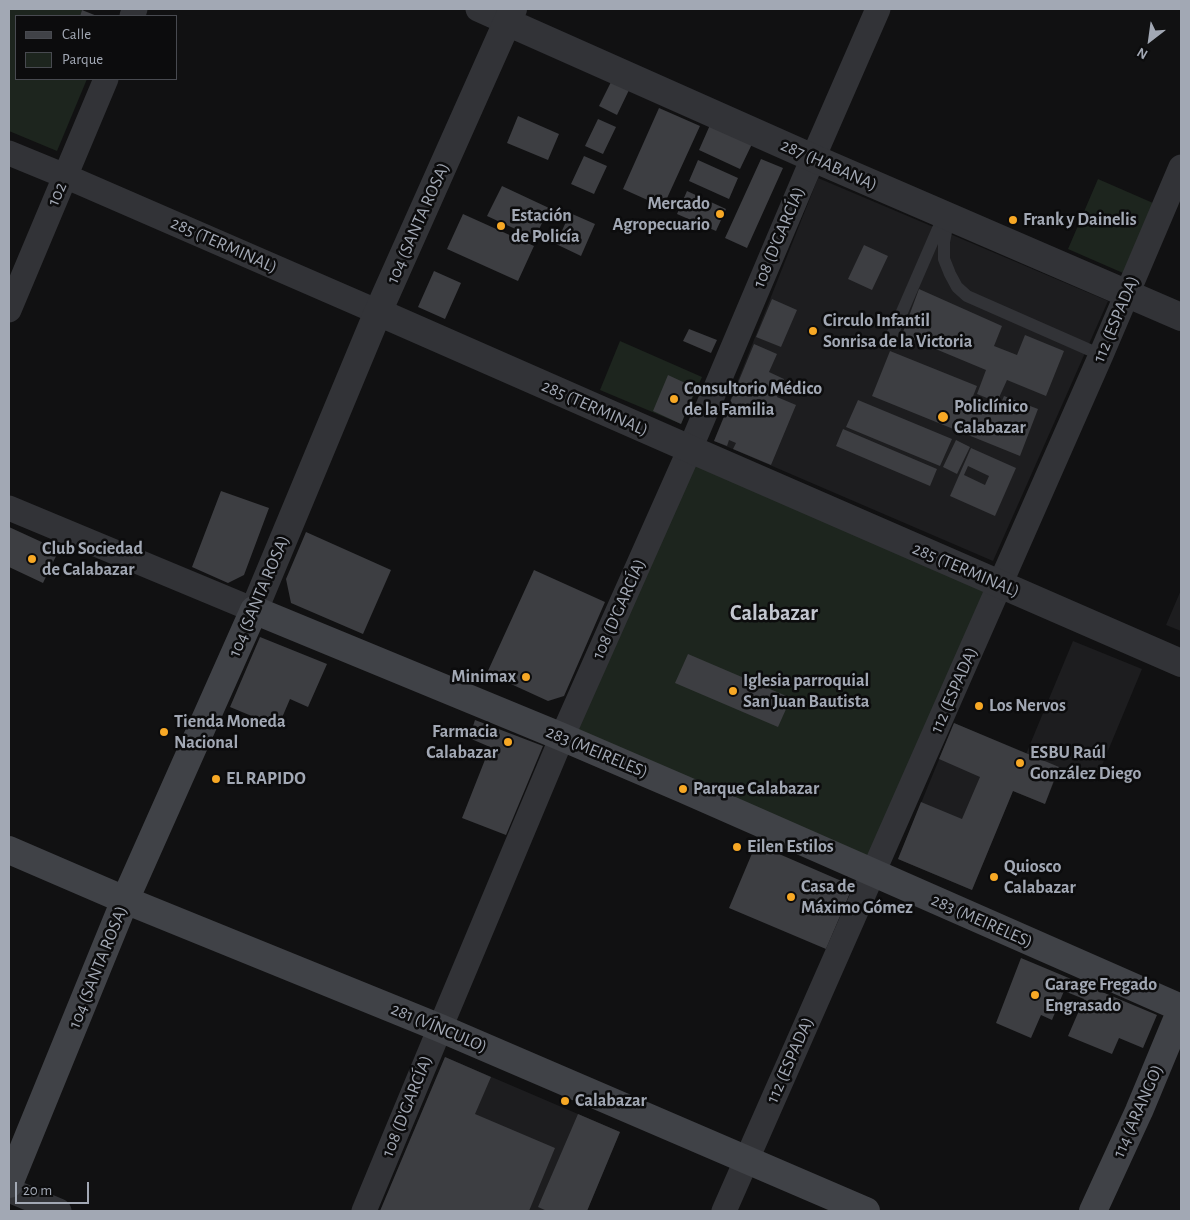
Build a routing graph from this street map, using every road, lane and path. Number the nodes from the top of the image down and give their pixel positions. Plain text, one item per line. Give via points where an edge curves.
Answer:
1 (478, 9) edge
2 (878, 9) edge
3 (510, 15) edge
4 (106, 80) edge
5 (9, 153) edge
6 (813, 158) junction
7 (1181, 167) edge
8 (65, 176) junction
9 (947, 216) junction
10 (1127, 295) junction
11 (9, 310) edge
12 (378, 312) junction
13 (1181, 317) edge
14 (892, 335) dead end
15 (1101, 355) junction
16 (690, 450) junction
17 (9, 508) edge
18 (1000, 585) junction
19 (254, 610) junction
20 (1181, 662) edge
21 (562, 737) junction
22 (9, 850) edge
23 (873, 873) junction
24 (125, 900) junction
25 (1181, 1009) edge
26 (440, 1028) junction
27 (746, 1160) junction
28 (9, 1184) edge
29 (9, 1190) edge
30 (59, 1211) edge
31 (364, 1211) edge
32 (724, 1211) edge
33 (866, 1211) edge
34 (1093, 1211) edge

1 - 3 street, 287 (HABANA)
2 - 6 street, 108 (D'GARCÍA)
3 - 6 street, 287 (HABANA)
3 - 12 street, 104 (SANTA ROSA)
4 - 8 street, 102
5 - 8 street, 285 (TERMINAL)
6 - 9 street, 287 (HABANA)
6 - 16 street, 108 (D'GARCÍA)
7 - 10 street, 112 (ESPADA)
8 - 11 street, 102
8 - 12 street, 285 (TERMINAL)
9 - 10 street, 287 (HABANA)
9 - 14 lane
9 - 15 lane via 944,259 957,287 967,296
10 - 13 street, 287 (HABANA)
10 - 15 street, 112 (ESPADA)
12 - 16 street, 285 (TERMINAL)
12 - 19 street, 104 (SANTA ROSA)
15 - 18 street, 112 (ESPADA)
16 - 18 street, 285 (TERMINAL)
16 - 21 street, 108 (D'GARCÍA)
17 - 19 street, 283 (MEIRELES)
18 - 20 street, 285 (TERMINAL)
18 - 23 street, 112 (ESPADA)
19 - 21 main road, 283 (MEIRELES)
19 - 24 main road, 104 (SANTA ROSA)
21 - 23 main road, 283 (MEIRELES)
21 - 26 street, 108 (D'GARCÍA)
22 - 24 main road, 281 (VÍNCULO)
23 - 25 main road, 283 (MEIRELES)
23 - 27 street, 112 (ESPADA)
24 - 26 main road, 281 (VÍNCULO)
24 - 28 main road, 104 (SANTA ROSA)
25 - 34 main road, 114 (ARANGO)
26 - 27 main road, 281 (VÍNCULO)
26 - 31 street, 108 (D'GARCÍA)
27 - 32 street, 112 (ESPADA)
27 - 33 main road, 281 (VÍNCULO)
29 - 30 street

